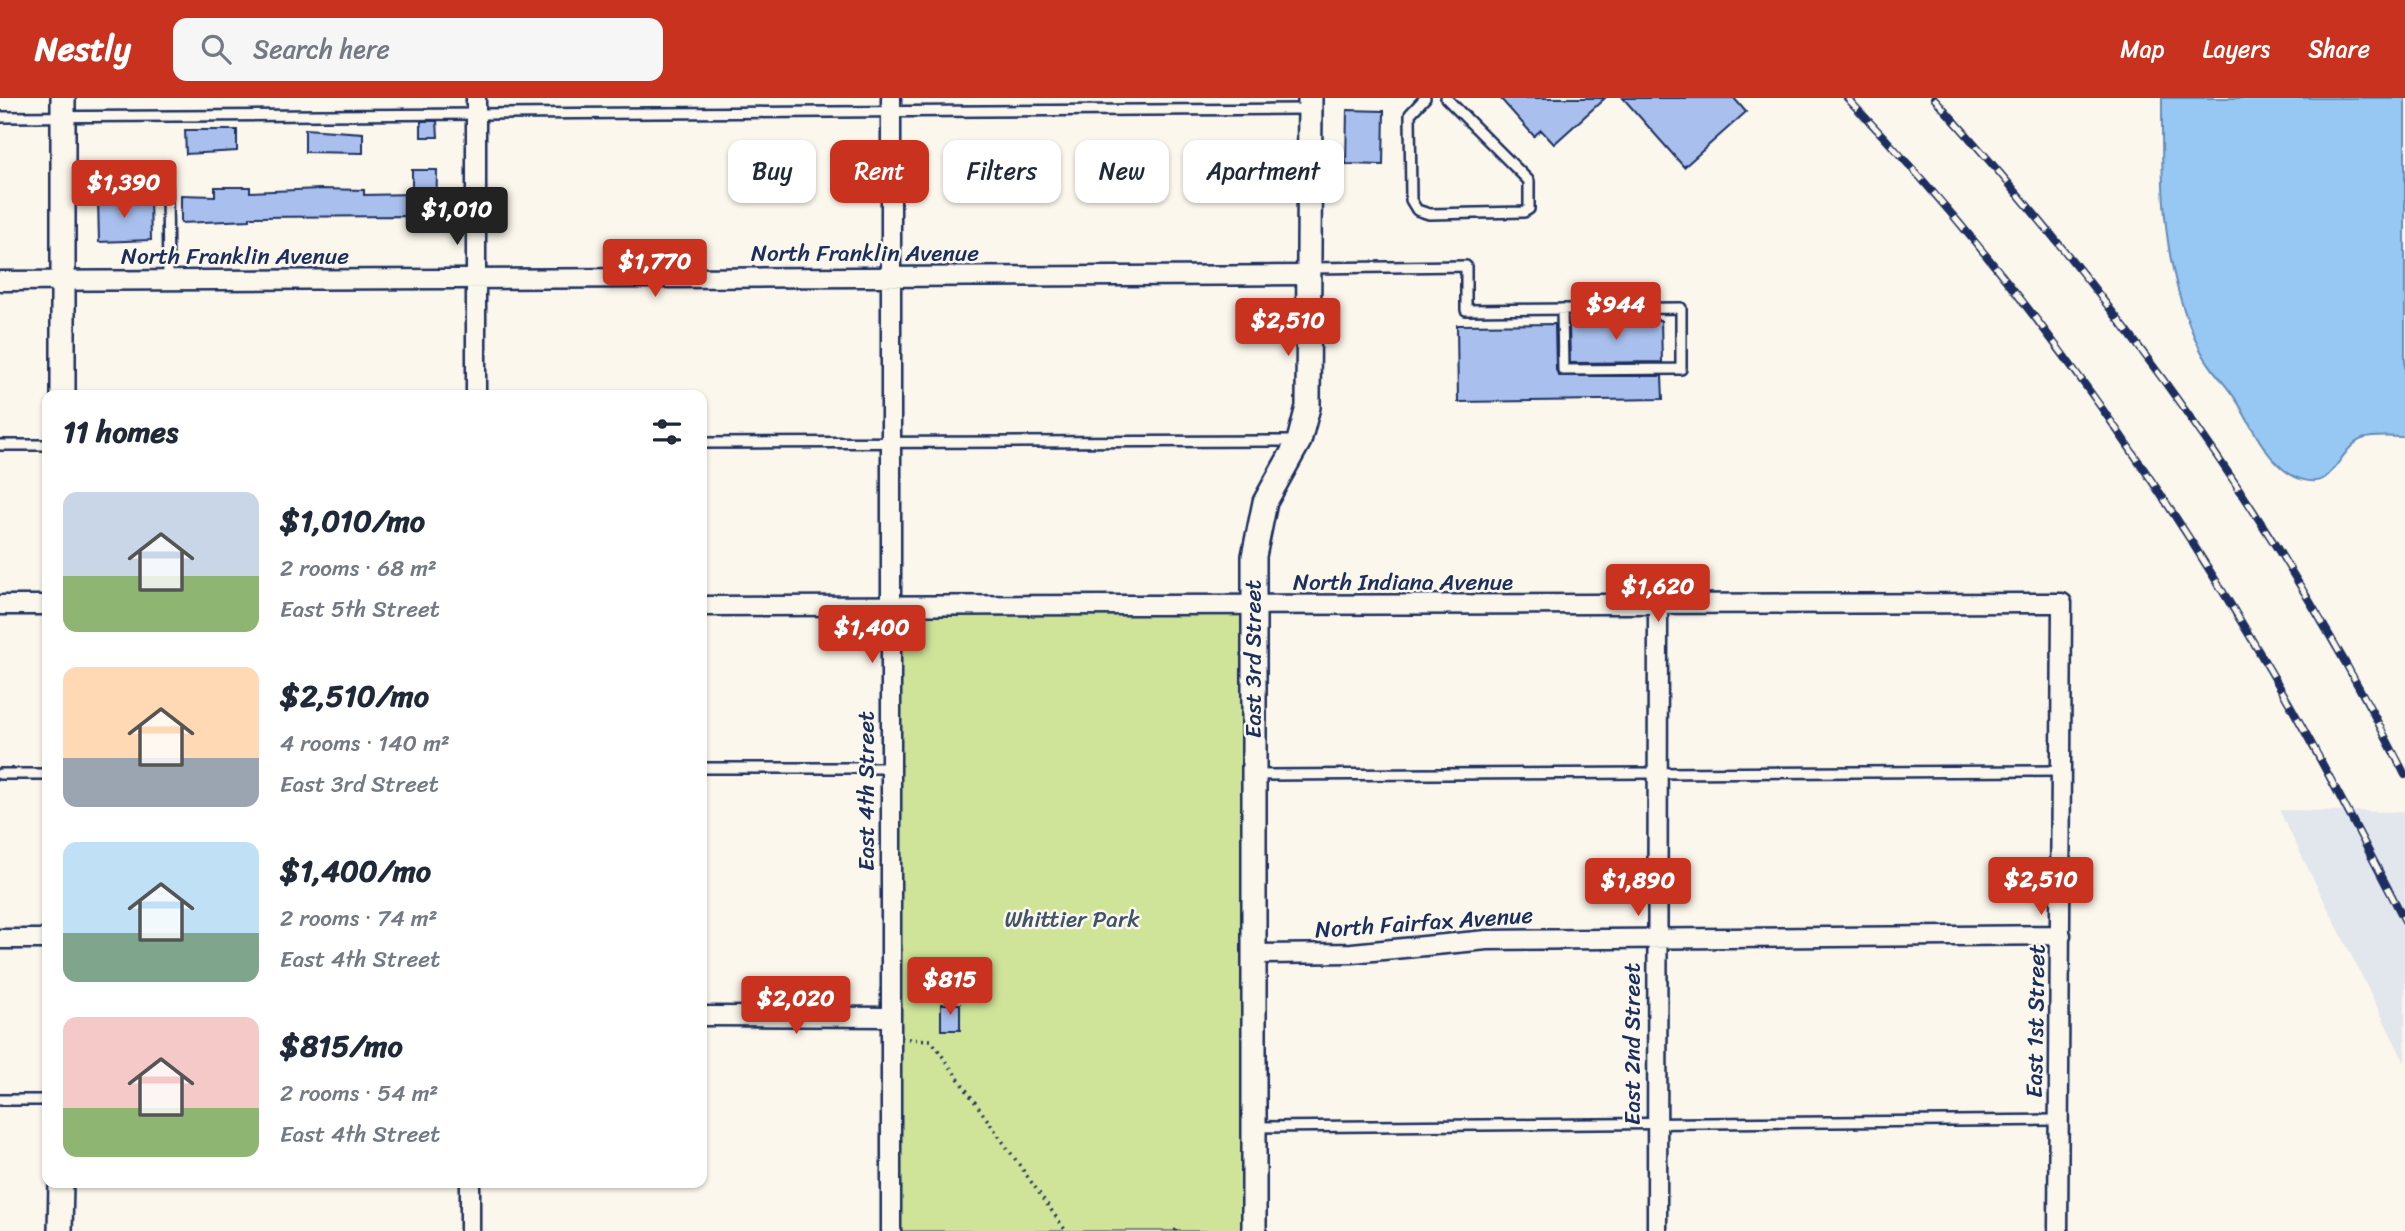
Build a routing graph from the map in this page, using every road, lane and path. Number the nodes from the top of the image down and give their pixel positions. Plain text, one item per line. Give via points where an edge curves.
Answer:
1 (1425, 98) edge
2 (1446, 98) edge
3 (1310, 103) edge
4 (476, 106) edge
5 (891, 106) edge
6 (63, 108) edge
7 (0, 117) edge
8 (107, 187) dead end
9 (1310, 272) junction
10 (891, 278) junction
11 (63, 280) junction
12 (168, 280) junction
13 (0, 281) edge
14 (476, 281) junction
15 (1562, 309) junction
16 (63, 390) edge
17 (476, 390) edge
18 (1299, 441) junction
19 (707, 443) edge
20 (891, 443) junction
21 (0, 445) edge
22 (42, 445) edge
23 (2062, 603) joint
24 (0, 605) edge
25 (42, 605) edge
26 (1658, 605) junction
27 (707, 606) edge
28 (891, 606) junction
29 (1253, 607) junction
30 (707, 768) edge
31 (891, 768) junction
32 (1658, 771) junction
33 (2061, 771) junction
34 (0, 774) edge
35 (42, 774) edge
36 (1253, 775) junction
37 (2060, 935) junction
38 (1657, 937) junction
39 (0, 939) edge
40 (42, 939) edge
41 (1253, 954) junction
42 (707, 1016) edge
43 (891, 1017) junction
44 (891, 1039) junction
45 (0, 1100) edge
46 (42, 1100) edge
47 (2058, 1120) junction
48 (1657, 1122) junction
49 (1254, 1126) junction
50 (61, 1188) edge
51 (470, 1188) edge
52 (60, 1231) edge
53 (470, 1231) edge
54 (891, 1231) edge
55 (1066, 1231) edge
56 (1254, 1231) edge
57 (1657, 1231) edge
58 (2058, 1231) edge

1 - 2 lane via 1410,114 1411,200 1418,210 1429,214 1530,209 1529,181
3 - 5 lane
3 - 9 street, East 3rd Street
4 - 5 lane
4 - 6 lane
4 - 14 street
5 - 10 street, East 4th Street
6 - 7 lane
6 - 11 street
8 - 12 lane via 167,187
9 - 10 street, North Franklin Avenue
9 - 15 lane via 1465,266 1466,310
9 - 18 street, East 3rd Street via 1308,407
10 - 14 street, North Franklin Avenue
10 - 20 street, East 4th Street
11 - 12 street, North Franklin Avenue
11 - 13 street, North Franklin Avenue
11 - 16 street
12 - 14 street, North Franklin Avenue
14 - 17 street
15 - 15 lane via 1681,308 1681,369 1563,370
18 - 20 lane
18 - 29 street, East 3rd Street via 1260,517
19 - 20 lane
20 - 28 street, East 4th Street
21 - 22 lane
23 - 26 street, North Indiana Avenue
23 - 33 street, East 1st Street
24 - 25 street
26 - 29 street, North Indiana Avenue
26 - 32 street, East 2nd Street
27 - 28 street, North Indiana Avenue
28 - 29 street, North Indiana Avenue
28 - 31 street, East 4th Street
29 - 36 street, East 3rd Street
30 - 31 lane
31 - 43 street, East 4th Street
32 - 33 lane
32 - 36 lane
32 - 38 street, East 2nd Street
33 - 37 street, East 1st Street
34 - 35 lane
36 - 41 street, East 3rd Street
37 - 38 street, North Fairfax Avenue
37 - 47 street, East 1st Street
38 - 41 street, North Fairfax Avenue via 1486,940 1352,953
38 - 48 street, East 2nd Street
39 - 40 street
41 - 49 street, East 3rd Street
42 - 43 street
43 - 44 street, East 4th Street
44 - 54 street, East 4th Street
44 - 55 path via 931,1040
45 - 46 lane
47 - 48 lane
47 - 58 street, East 1st Street
48 - 49 lane
48 - 57 street, East 2nd Street
49 - 56 street, East 3rd Street
50 - 52 street
51 - 53 street

